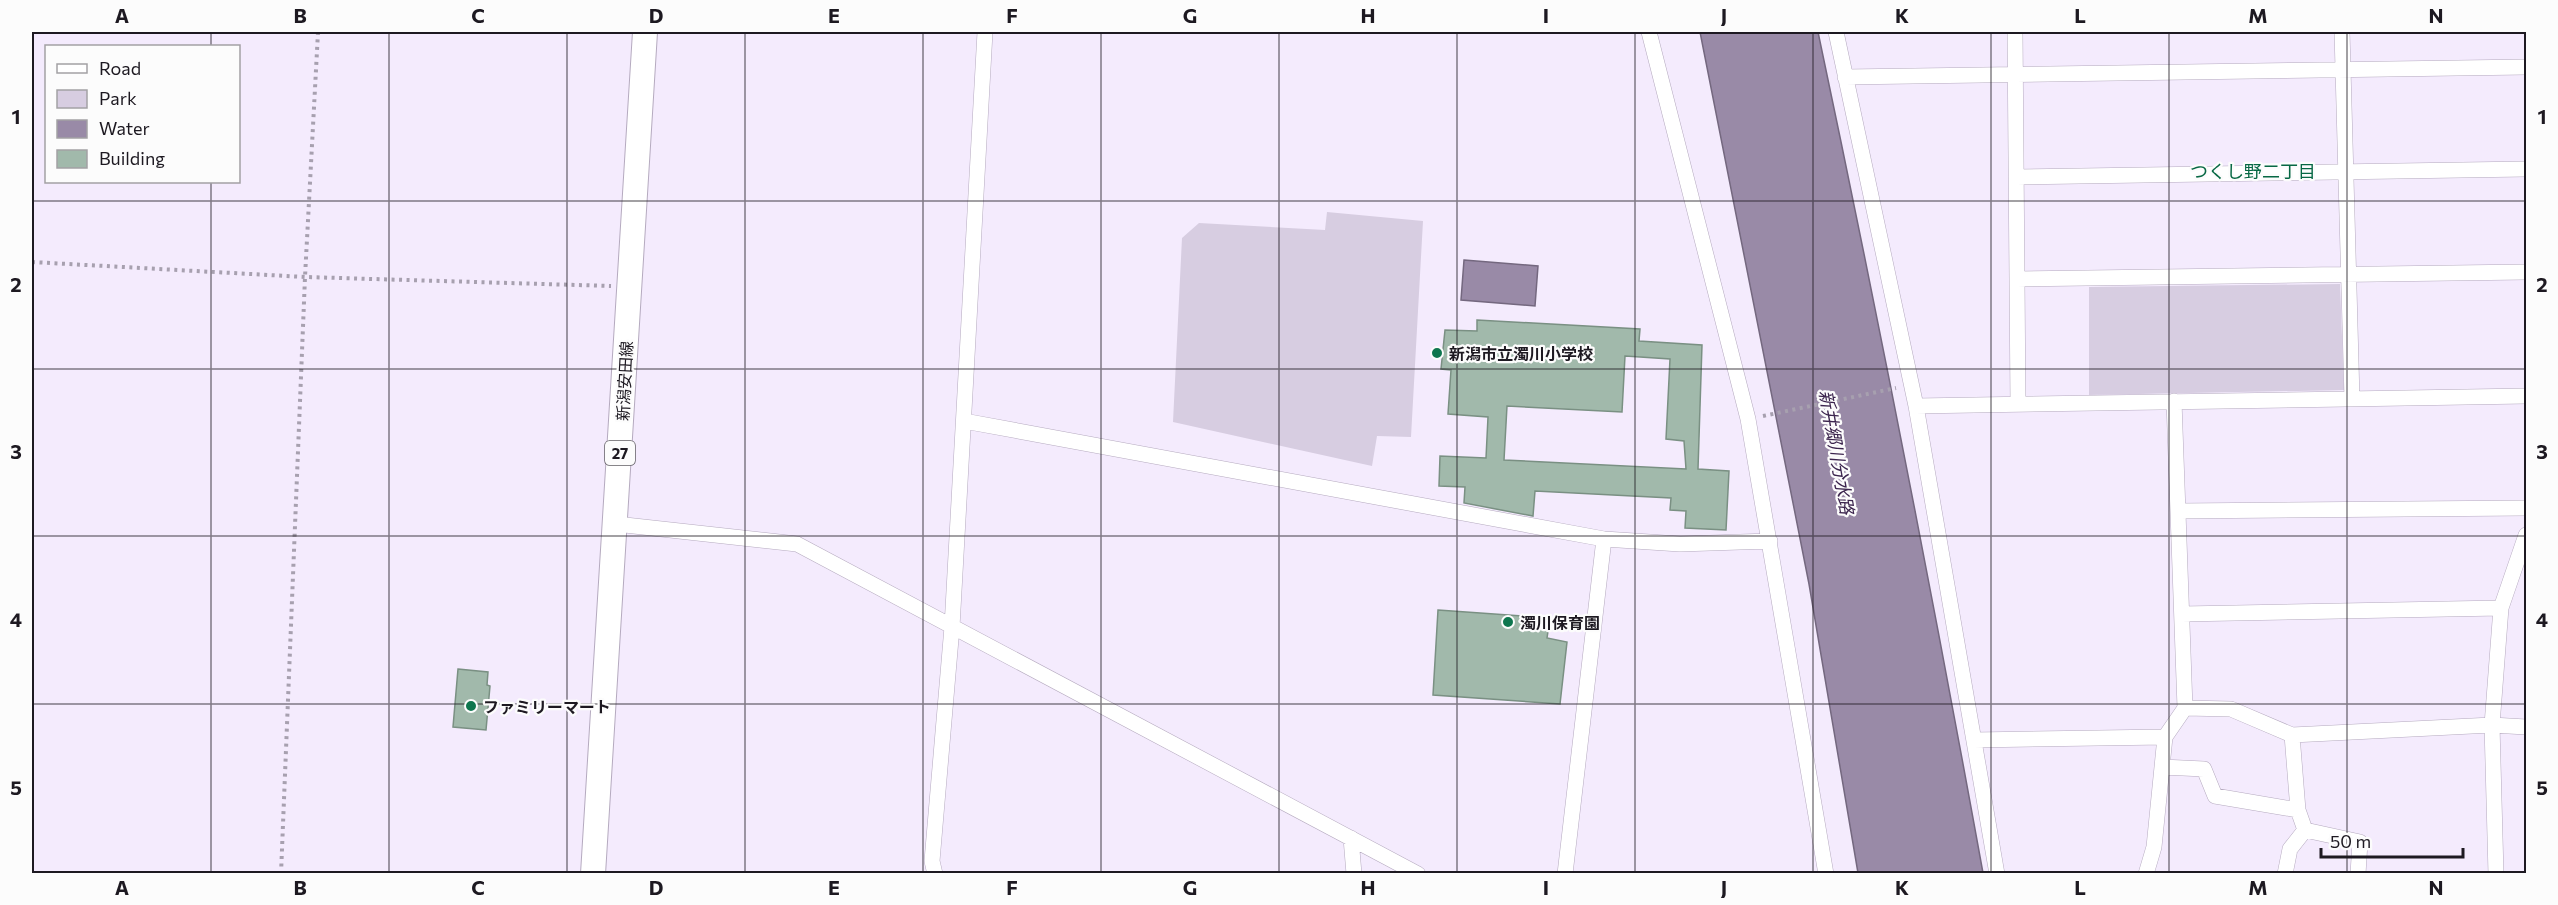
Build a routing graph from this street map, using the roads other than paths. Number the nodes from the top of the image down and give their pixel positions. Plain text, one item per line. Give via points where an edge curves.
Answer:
1 (645, 32) edge
2 (985, 32) edge
3 (1649, 32) edge
4 (1836, 32) edge
5 (2015, 32) edge
6 (2342, 32) edge
7 (2526, 67) edge
8 (2343, 70) junction
9 (2014, 72) junction
10 (1845, 76) junction
11 (2526, 169) edge
12 (2346, 171) junction
13 (2016, 177) junction
14 (2526, 272) edge
15 (2349, 276) junction
16 (2017, 279) junction
17 (2526, 396) edge
18 (2352, 399) junction
19 (2174, 401) junction
20 (2018, 404) junction
21 (1916, 406) junction
22 (964, 421) junction
23 (2526, 508) edge
24 (2179, 512) junction
25 (616, 524) junction
26 (2526, 535) edge
27 (1604, 539) junction
28 (1770, 541) junction
29 (2501, 608) junction
30 (2182, 614) junction
31 (952, 627) junction
32 (2185, 708) junction
33 (2492, 725) junction
34 (2526, 727) edge
35 (2292, 735) junction
36 (2165, 737) junction
37 (1974, 740) junction
38 (2162, 766) junction
39 (2298, 810) junction
40 (2305, 830) junction
41 (1351, 838) junction
42 (593, 873) edge
43 (935, 873) edge
44 (1354, 873) edge
45 (1418, 873) edge
46 (1565, 873) edge
47 (1826, 873) edge
48 (1997, 873) edge
49 (2146, 873) edge
50 (2285, 873) edge
51 (2358, 873) edge
52 (2496, 873) edge

1 - 25 main road, 新潟安田線 / 27
2 - 22 street
3 - 28 street via 1748,419
4 - 10 street
5 - 9 street
6 - 8 street
7 - 8 street
8 - 9 street
8 - 12 street
9 - 10 street
9 - 13 street
10 - 21 street
11 - 12 street
12 - 13 street
12 - 15 street
13 - 16 street
14 - 15 street
15 - 16 street
15 - 18 street
16 - 20 street
17 - 18 street
18 - 19 street
19 - 20 street
19 - 24 street
20 - 21 street
21 - 37 street
22 - 27 street
22 - 31 street
23 - 24 street
24 - 30 street
25 - 31 street via 797,544
25 - 42 main road, 新潟安田線 / 27
26 - 29 street
27 - 28 street via 1680,544
27 - 46 street
28 - 47 street
29 - 30 street
29 - 33 street
30 - 32 street
31 - 41 street
31 - 43 street via 932,861
32 - 35 street via 2231,709
32 - 36 street
33 - 34 street
33 - 35 street
33 - 52 street
35 - 39 street
36 - 37 street
36 - 38 street
37 - 48 street
38 - 39 street via 2204,769 2215,796
38 - 49 street via 2154,847
39 - 40 street
40 - 50 street via 2290,849
40 - 51 street via 2360,842
41 - 44 street
41 - 45 street

